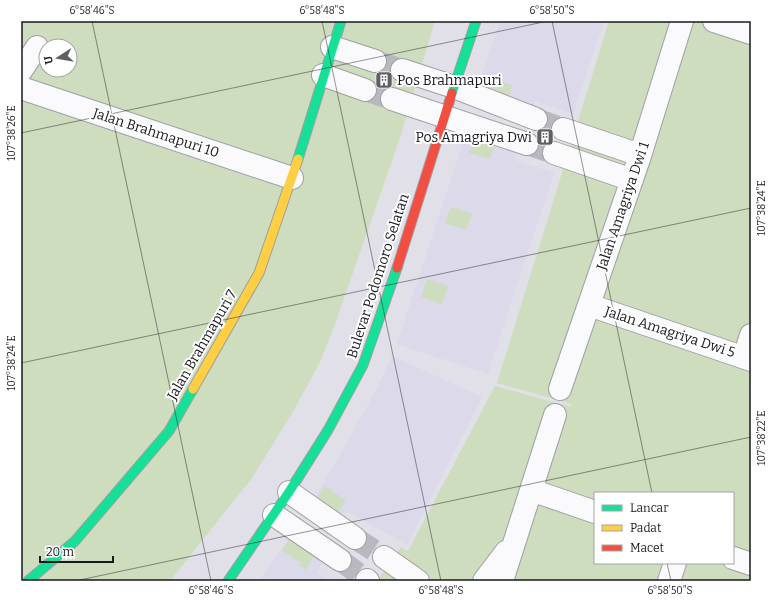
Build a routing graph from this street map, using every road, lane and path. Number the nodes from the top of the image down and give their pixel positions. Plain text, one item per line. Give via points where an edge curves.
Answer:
1 (341, 21) edge
2 (476, 21) edge
3 (682, 21) edge
4 (714, 21) edge
5 (751, 34) edge
6 (37, 47) dead end
7 (332, 47) junction
8 (375, 61) tunnel mouth
9 (402, 70) tunnel mouth
10 (21, 71) edge
11 (323, 75) junction
12 (454, 87) junction
13 (21, 88) edge
14 (365, 90) tunnel mouth
15 (392, 99) tunnel mouth
16 (444, 116) junction
17 (536, 119) tunnel mouth
18 (563, 129) tunnel mouth
19 (527, 144) tunnel mouth
20 (554, 153) tunnel mouth
21 (640, 155) junction
22 (292, 178) junction
23 (632, 180) junction
24 (589, 305) junction
25 (751, 335) edge
26 (747, 358) edge
27 (560, 389) dead end
28 (554, 415) dead end
29 (531, 490) junction
30 (289, 492) junction
31 (594, 512) edge
32 (274, 515) junction
33 (355, 538) tunnel mouth
34 (516, 538) junction
35 (384, 557) tunnel mouth
36 (734, 558) edge
37 (340, 560) tunnel mouth
38 (675, 564) edge
39 (751, 564) edge
40 (28, 581) edge
41 (228, 581) edge
42 (418, 581) edge
43 (484, 581) edge
44 (502, 581) edge
45 (669, 581) edge

1 - 7 street, Jalan Brahmapuri 7
2 - 12 street, Bulevar Podomoro Selatan
3 - 21 street, Jalan Amagriya Dwi 1
4 - 5 street
6 - 10 street
7 - 8 street
7 - 11 street, Jalan Brahmapuri 7
9 - 12 street
11 - 14 street
11 - 22 street, Jalan Brahmapuri 7
12 - 16 street, Bulevar Podomoro Selatan
12 - 17 street
13 - 22 street, Jalan Brahmapuri 10
15 - 16 street
16 - 19 street
16 - 30 street, Bulevar Podomoro Selatan via 391,287 363,365 328,430
18 - 21 street
20 - 23 street
21 - 23 street, Jalan Amagriya Dwi 1
22 - 40 street, Jalan Brahmapuri 7 via 259,273 169,431 75,541
23 - 24 street, Jalan Amagriya Dwi 1
24 - 26 street, Jalan Amagriya Dwi 5
24 - 27 street, Jalan Amagriya Dwi 1
25 - 26 street
28 - 29 street
29 - 31 street
29 - 34 street
30 - 32 street, Bulevar Podomoro Selatan
30 - 33 street
32 - 37 street
32 - 41 street, Bulevar Podomoro Selatan
34 - 43 street
34 - 44 street
35 - 42 street
36 - 39 street
38 - 45 street

